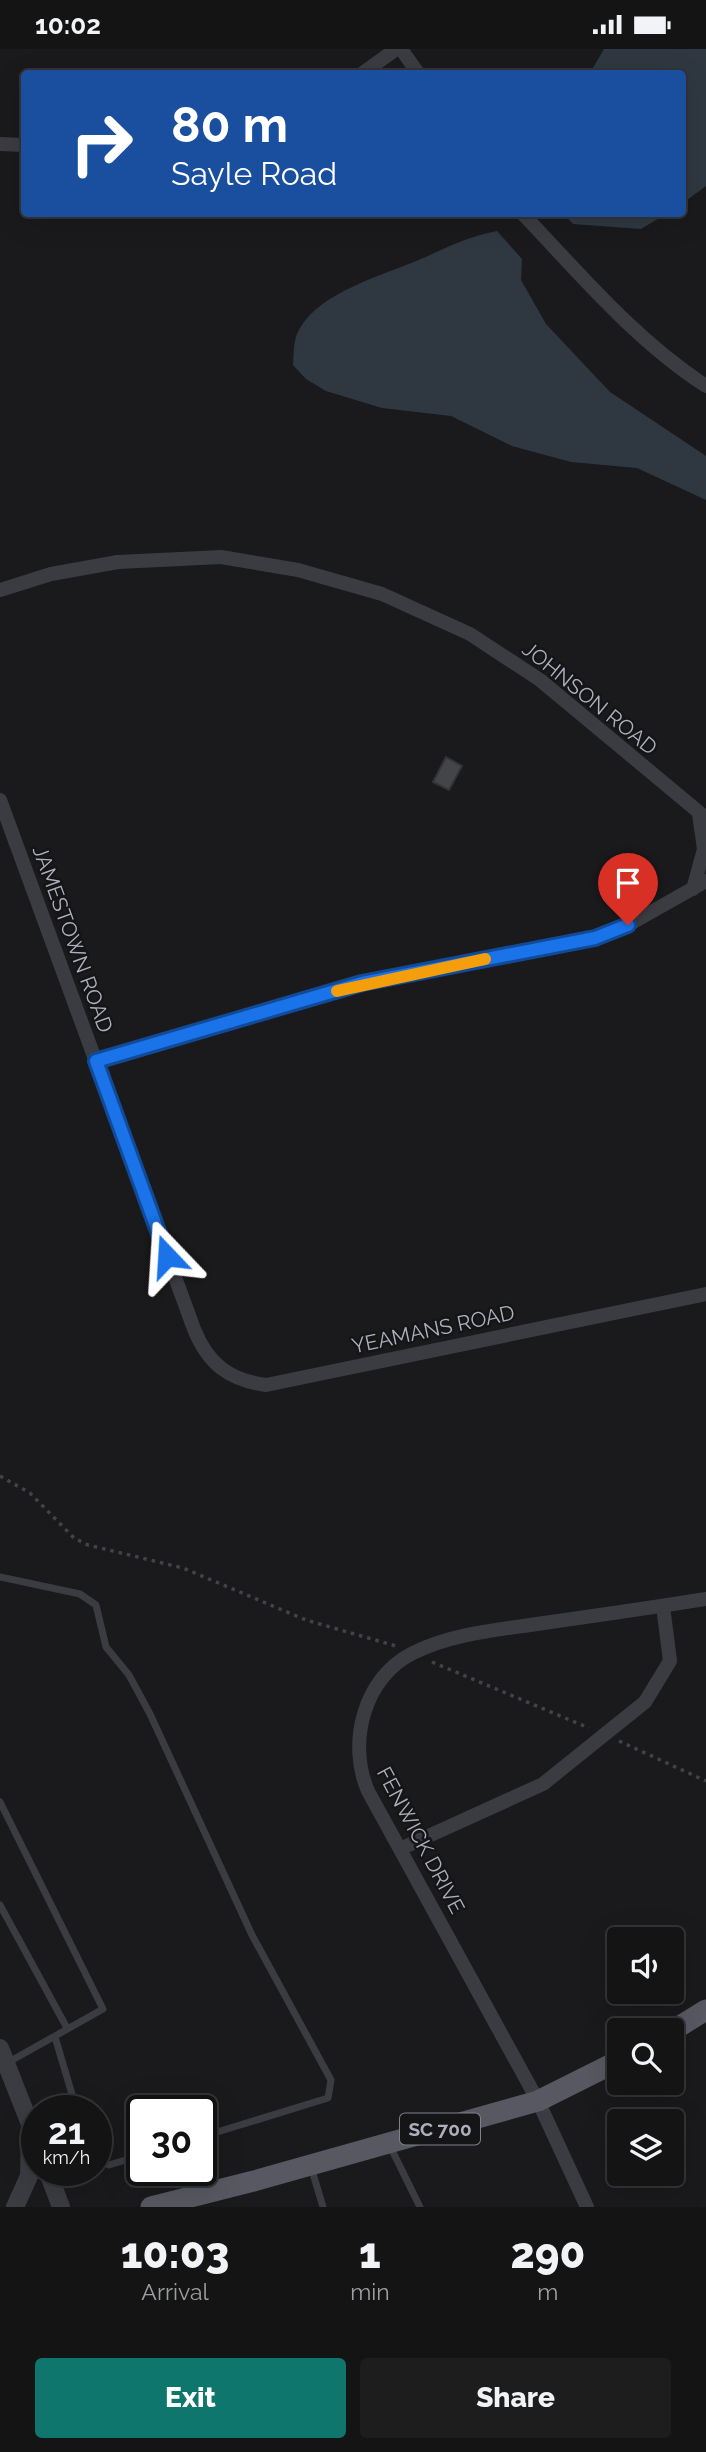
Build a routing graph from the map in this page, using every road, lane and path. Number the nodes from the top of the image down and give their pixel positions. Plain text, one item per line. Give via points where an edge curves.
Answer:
1 (399, 49) edge
2 (368, 70) edge
3 (416, 70) edge
4 (0, 144) edge
5 (21, 145) edge
6 (526, 217) edge
7 (706, 386) edge
8 (0, 590) edge
9 (0, 800) edge
10 (703, 816) edge
11 (699, 885) edge
12 (96, 1061) junction
13 (706, 1294) edge
14 (194, 1329) joint
15 (0, 1476) edge
16 (0, 1577) edge
17 (706, 1599) edge
18 (663, 1606) junction
19 (411, 1653) junction
20 (605, 1734) junction
21 (706, 1781) edge
22 (0, 1802) edge
23 (401, 1848) junction
24 (0, 1905) edge
25 (706, 2010) edge
26 (684, 2024) edge
27 (67, 2028) junction
28 (55, 2037) junction
29 (3, 2055) edge
30 (607, 2066) edge
31 (72, 2095) edge
32 (21, 2100) edge
33 (538, 2101) junction
34 (217, 2132) edge
35 (389, 2143) junction
36 (310, 2165) junction
37 (254, 2181) junction
38 (24, 2186) edge
39 (53, 2186) edge
40 (15, 2207) edge
41 (61, 2207) edge
42 (151, 2207) edge
43 (212, 2207) edge
44 (323, 2207) edge
45 (420, 2207) edge
46 (587, 2207) edge

1 - 2 street
1 - 3 street
4 - 5 street
6 - 7 street via 620,316 673,364
8 - 10 street, JOHNSON ROAD via 118,562 221,557 298,570 382,594 470,634 540,680
9 - 12 street, JAMESTOWN ROAD
10 - 11 street, JOHNSON ROAD via 705,849
11 - 12 street via 595,938 362,983
12 - 14 street, JAMESTOWN ROAD
13 - 14 street, YEAMANS ROAD via 266,1385 244,1382 216,1367 202,1350
15 - 19 path via 30,1493 74,1538 88,1545 183,1568 306,1620
16 - 34 lane via 80,1594 96,1605 106,1647 129,1675 150,1714 253,1934 331,2080 328,2098
17 - 18 street, FENWICK DRIVE
18 - 19 street, FENWICK DRIVE via 466,1635
18 - 20 street via 670,1661 645,1702
19 - 20 path
19 - 23 street, FENWICK DRIVE via 374,1685 359,1742 359,1771
20 - 21 path
20 - 23 street via 543,1784
22 - 27 lane via 103,2009
23 - 33 street, FENWICK DRIVE
24 - 27 lane
25 - 26 main road
27 - 28 lane
28 - 29 lane
28 - 31 lane
29 - 32 street
30 - 33 main road, SC 700
33 - 35 main road, SC 700
33 - 46 street, FENWICK DRIVE
35 - 36 main road, SC 700
35 - 45 lane
36 - 37 main road, SC 700
36 - 44 lane
37 - 42 main road, SC 700
37 - 43 main road, SC 700
38 - 40 street
39 - 41 street

